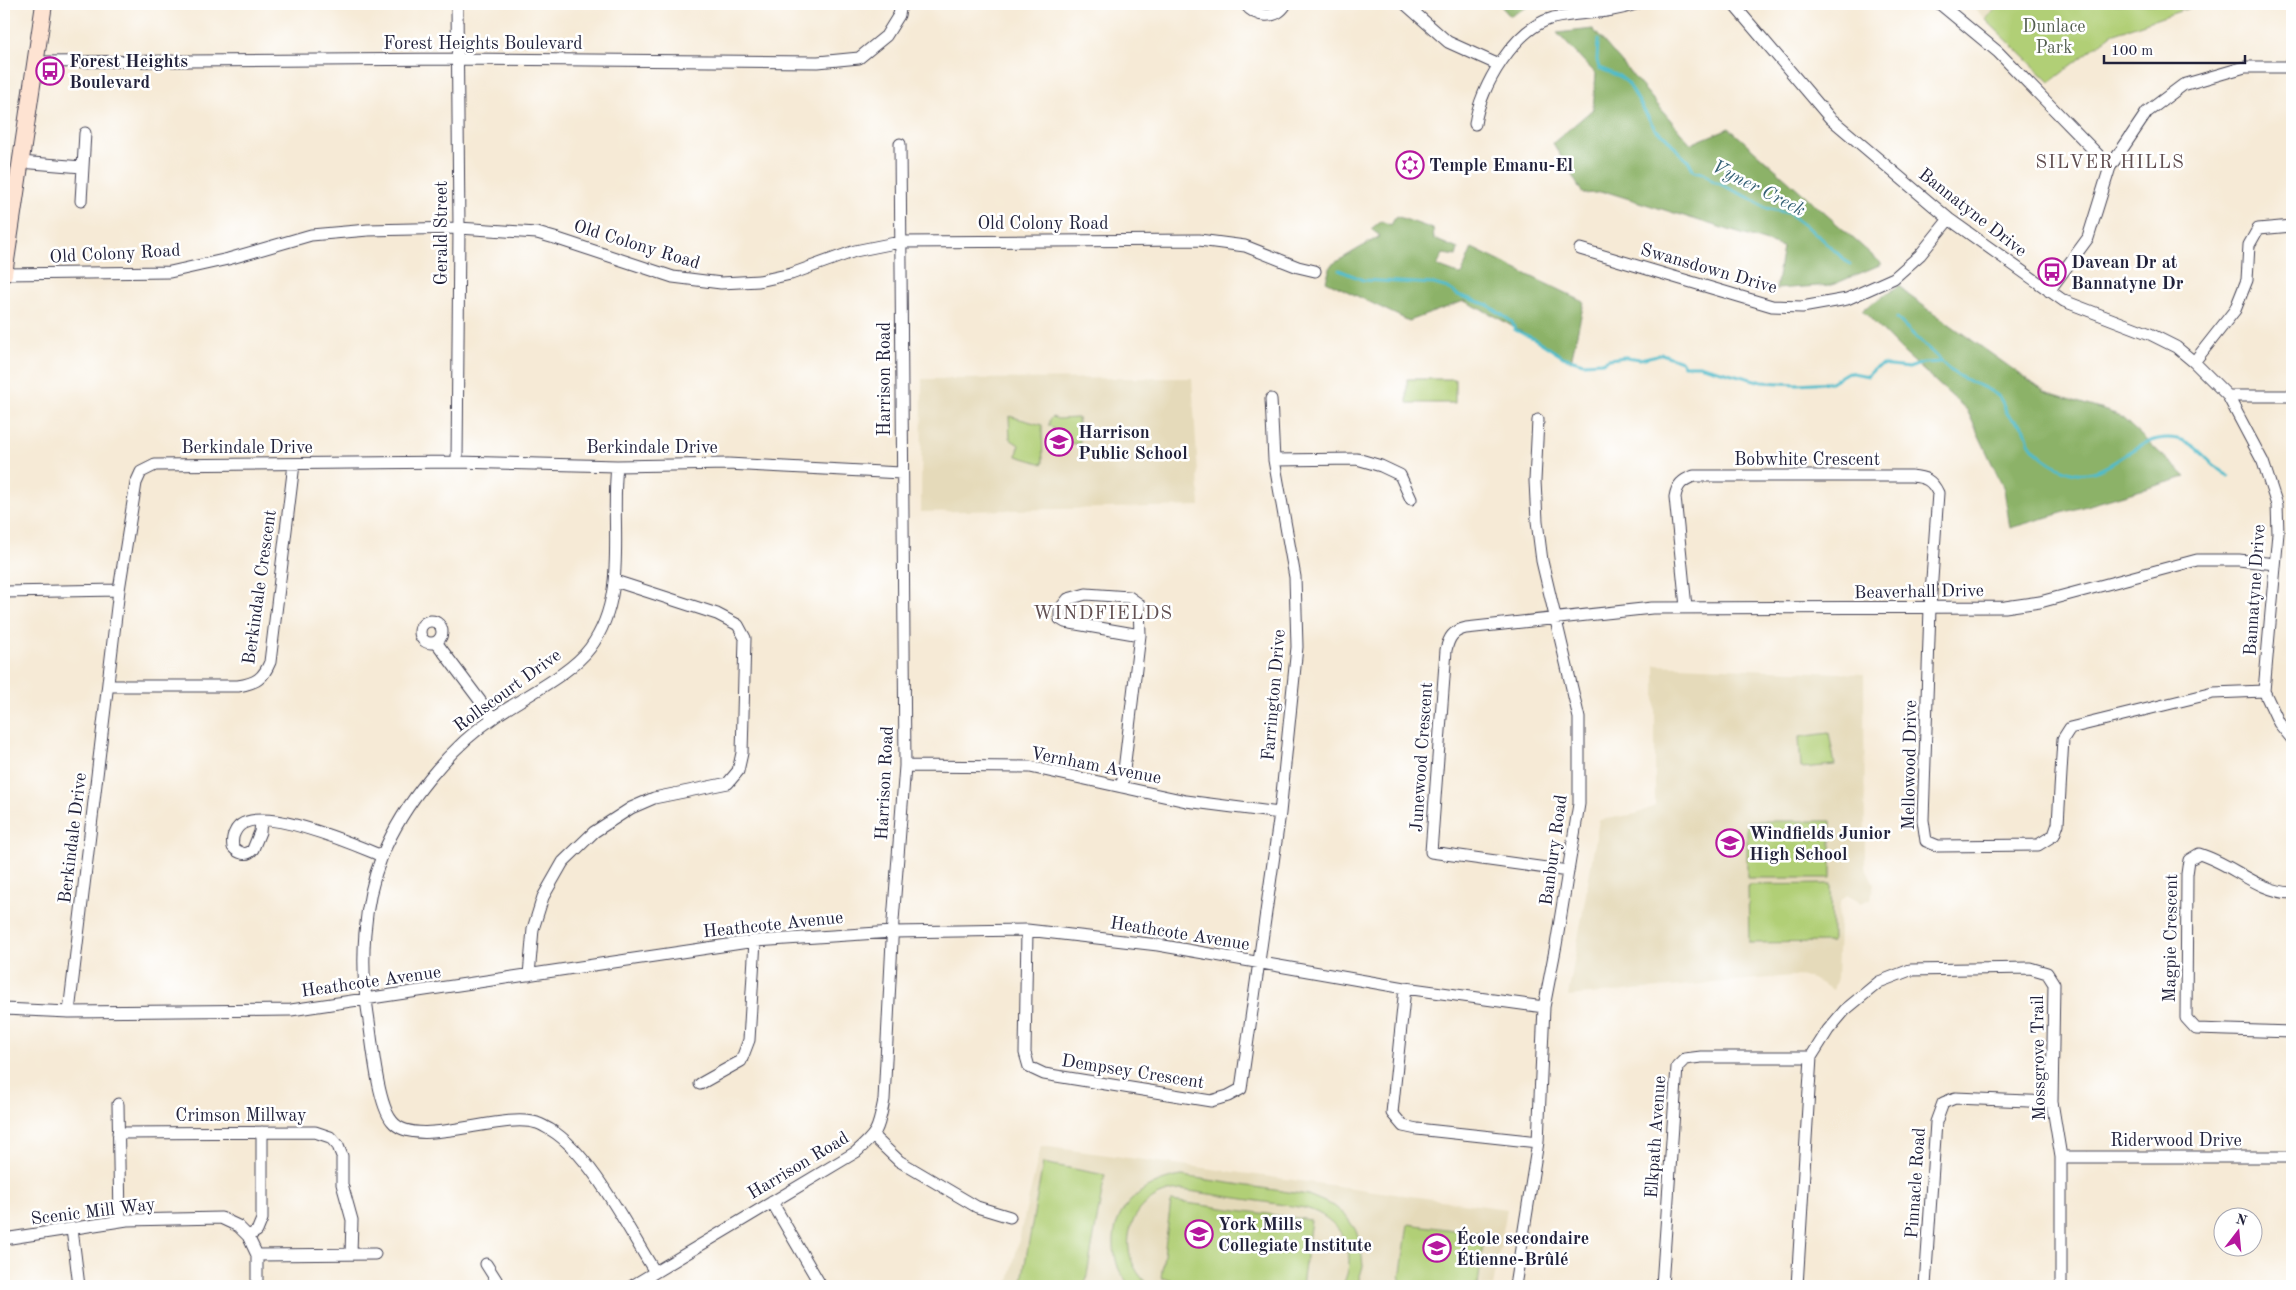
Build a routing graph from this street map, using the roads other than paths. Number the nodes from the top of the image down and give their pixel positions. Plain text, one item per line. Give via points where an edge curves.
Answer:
1 (44, 4) edge
2 (457, 4) edge
3 (901, 4) edge
4 (1245, 4) edge
5 (1286, 4) edge
6 (1405, 4) edge
7 (1636, 4) edge
8 (1733, 4) edge
9 (1940, 4) edge
10 (458, 59) junction
11 (35, 62) junction
12 (1499, 65) junction
13 (2292, 67) edge
14 (1475, 124) dead end
15 (85, 133) dead end
16 (900, 144) dead end
17 (20, 162) junction
18 (2110, 167) junction
19 (82, 168) junction
20 (81, 201) dead end
21 (1949, 220) junction
22 (2292, 226) edge
23 (459, 228) junction
24 (900, 242) junction
25 (1580, 249) dead end
26 (1315, 271) dead end
27 (4, 274) edge
28 (2049, 291) junction
29 (2194, 362) junction
30 (2228, 396) junction
31 (2292, 396) edge
32 (1271, 399) dead end
33 (1538, 420) dead end
34 (1274, 460) junction
35 (457, 462) junction
36 (294, 464) junction
37 (617, 466) junction
38 (901, 474) junction
39 (1411, 500) dead end
40 (2275, 564) junction
41 (615, 581) junction
42 (118, 590) junction
43 (4, 592) edge
44 (1686, 607) junction
45 (1930, 608) junction
46 (1557, 618) junction
47 (1140, 635) junction
48 (436, 642) dead end
49 (108, 686) junction
50 (2264, 691) junction
51 (494, 718) junction
52 (2292, 739) edge
53 (905, 766) junction
54 (1122, 786) junction
55 (1280, 813) junction
56 (261, 821) dead end
57 (382, 856) junction
58 (1568, 871) junction
59 (2292, 893) edge
60 (1027, 930) junction
61 (893, 932) junction
62 (755, 941) junction
63 (1258, 963) junction
64 (529, 975) junction
65 (1404, 988) junction
66 (366, 1000) junction
67 (1544, 1007) junction
68 (4, 1009) edge
69 (69, 1012) junction
70 (2292, 1032) edge
71 (1810, 1057) junction
72 (700, 1084) dead end
73 (2052, 1102) junction
74 (118, 1104) dead end
75 (262, 1132) junction
76 (118, 1133) junction
77 (874, 1137) junction
78 (1538, 1142) junction
79 (2060, 1157) junction
80 (2292, 1157) edge
81 (772, 1202) junction
82 (1010, 1217) dead end
83 (120, 1221) junction
84 (72, 1228) junction
85 (248, 1236) junction
86 (4, 1239) edge
87 (257, 1254) junction
88 (351, 1254) junction
89 (375, 1254) dead end
90 (486, 1264) dead end
91 (655, 1272) junction
92 (79, 1286) edge
93 (257, 1286) edge
94 (500, 1286) edge
95 (632, 1286) edge
96 (821, 1286) edge
97 (1515, 1286) edge
98 (1662, 1286) edge
99 (1798, 1286) edge
100 (1925, 1286) edge
101 (2061, 1286) edge

1 - 11 main road
2 - 10 street, Gerald Street
3 - 10 street, Forest Heights Boulevard via 886,36 859,58 818,62
4 - 5 street via 1252,12 1266,16 1280,11
6 - 12 street via 1448,42
7 - 12 street via 1612,11 1552,19 1526,31
8 - 21 street, Bannatyne Drive via 1830,118
9 - 18 street via 1998,52
10 - 11 street, Forest Heights Boulevard
10 - 23 street, Gerald Street
11 - 17 main road
12 - 14 street via 1481,96
13 - 18 street via 2245,67 2183,85 2147,112
15 - 19 street
16 - 24 street, Harrison Road
17 - 19 street
17 - 27 main road
18 - 28 street via 2088,238
19 - 20 street
21 - 25 street, Swansdown Drive via 1920,256 1894,278 1847,300 1802,307 1772,306
21 - 28 street, Bannatyne Drive
22 - 29 street via 2258,229 2249,245 2247,280 2235,310
23 - 24 street, Old Colony Road via 536,234 673,277 721,283 759,281 791,274 855,251
23 - 27 street, Old Colony Road via 311,235 170,272
23 - 35 street, Gerald Street
24 - 26 street, Old Colony Road via 1199,240 1245,246
24 - 38 street, Harrison Road
28 - 29 street, Bannatyne Drive via 2085,310 2150,334
29 - 30 street, Bannatyne Drive
30 - 31 street
30 - 40 street, Bannatyne Drive via 2271,481 2277,505
32 - 34 street, Farrington Drive
33 - 46 street, Banbury Road via 1537,521 1542,561
34 - 39 street via 1357,459 1400,475
34 - 55 street, Farrington Drive via 1295,577 1297,647
35 - 36 street, Berkindale Drive
35 - 37 street, Berkindale Drive
36 - 42 street, Berkindale Drive via 155,465 141,472 136,483
36 - 49 street, Berkindale Crescent via 270,662 264,676 253,684 238,686
37 - 38 street, Berkindale Drive via 728,464
37 - 41 street, Rollscourt Drive
38 - 53 street, Harrison Road
40 - 45 street, Beaverhall Drive via 2198,560 2040,602 2006,607
40 - 50 street, Bannatyne Drive
41 - 51 street, Rollscourt Drive via 609,614 590,649 568,669
41 - 64 street via 717,614 738,625 745,638 742,753 738,771 728,783 654,798 630,808 594,832 563,862 543,897 533,929
42 - 43 street
42 - 49 street, Berkindale Drive
44 - 45 street, Beaverhall Drive
44 - 45 street, Bobwhite Crescent via 1675,497 1676,487 1684,480 1694,476 1911,476 1924,477 1934,483 1938,493
44 - 46 street, Beaverhall Drive
45 - 50 street, Mellowood Drive via 1923,820 1926,841 1938,846 2038,845 2054,835 2058,824 2063,739 2070,728 2213,694
46 - 58 street, Banbury Road via 1579,718 1579,804
46 - 58 street, Junewood Crescent via 1466,628 1456,630 1449,638 1431,852
47 - 47 street via 1065,622 1060,619 1060,609 1068,599 1086,594 1129,597 1139,604
47 - 54 street
48 - 51 street
49 - 69 street, Berkindale Drive
50 - 52 street via 2279,723
51 - 57 street, Rollscourt Drive via 457,749 428,782 404,814
53 - 54 street, Vernham Avenue via 1030,767
53 - 61 street, Harrison Road
54 - 55 street, Vernham Avenue via 1186,801
55 - 63 street, Farrington Drive
56 - 57 street via 294,824
57 - 66 street, Rollscourt Drive via 368,909
58 - 67 street, Banbury Road
59 - 70 street, Magpie Crescent via 2263,886 2212,858 2199,854 2189,860 2186,1018 2196,1030
60 - 61 street, Heathcote Avenue
60 - 63 street, Heathcote Avenue via 1158,946
60 - 63 street, Dempsey Crescent via 1025,1053 1029,1067 1044,1074 1210,1101 1241,1090
61 - 62 street, Heathcote Avenue
61 - 77 street, Harrison Road via 884,1100
62 - 64 street, Heathcote Avenue
62 - 72 street via 749,1040 741,1061
63 - 65 street, Heathcote Avenue
64 - 66 street, Heathcote Avenue
65 - 67 street, Heathcote Avenue
65 - 78 street via 1392,1113 1404,1126 1417,1130
66 - 69 street, Heathcote Avenue via 291,1010
66 - 91 street, Rollscourt Drive via 383,1104 392,1122 406,1131 428,1132 514,1121 535,1122 553,1131 574,1147 591,1169
67 - 78 street, Banbury Road
68 - 69 street, Heathcote Avenue
71 - 73 street, Mossgrove Trail via 1845,1010 1879,982 1910,970 2030,968 2047,973 2054,984
71 - 98 street, Elkpath Avenue via 1701,1057 1685,1059 1677,1068
71 - 99 street
73 - 79 street, Mossgrove Trail
73 - 100 street, Pinnacle Road via 1954,1098 1943,1103 1936,1122
74 - 76 street
75 - 76 street, Crimson Millway
75 - 85 street via 262,1219 258,1231
75 - 88 street, Crimson Millway via 315,1132 330,1137 338,1146 342,1156 342,1184 352,1220
76 - 83 street
77 - 81 street, Harrison Road via 856,1152
77 - 82 street via 907,1166 977,1206
78 - 97 street, Banbury Road
79 - 80 street, Riderwood Drive
79 - 101 street, Mossgrove Trail
81 - 91 street, Harrison Road
81 - 96 street
83 - 84 street, Scenic Mill Way
83 - 85 street, Scenic Mill Way via 221,1218 238,1226
84 - 86 street, Scenic Mill Way
84 - 92 street
85 - 87 street, Scenic Mill Way
87 - 88 street
87 - 93 street, Scenic Mill Way
88 - 89 street
90 - 94 street
91 - 95 street, Harrison Road

